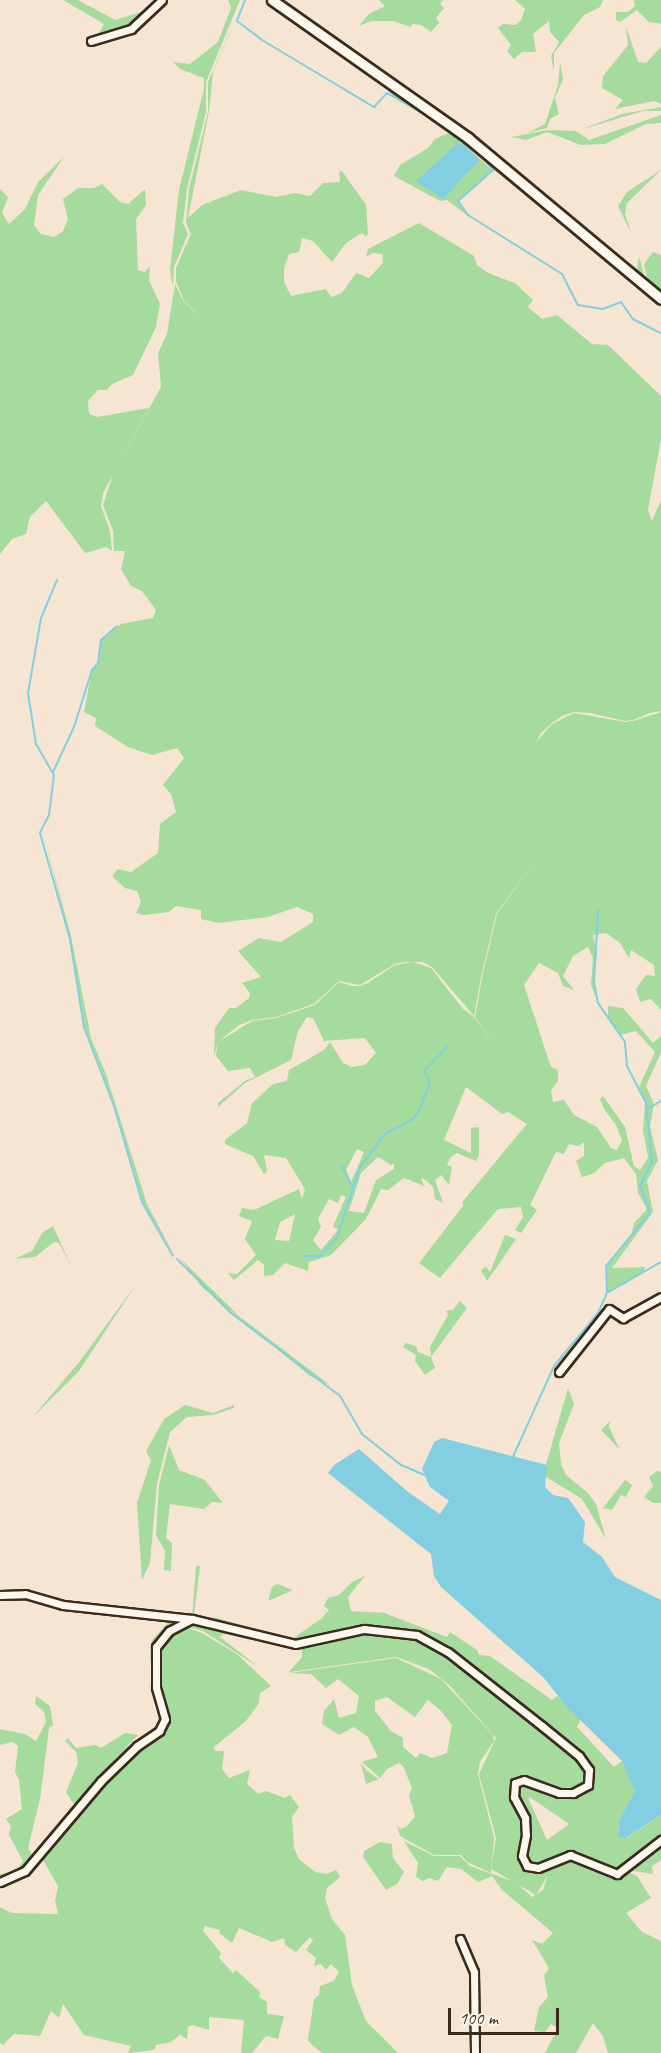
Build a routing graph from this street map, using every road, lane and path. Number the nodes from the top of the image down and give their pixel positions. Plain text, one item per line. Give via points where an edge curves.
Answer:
1 (162, 0) edge
2 (272, 0) edge
3 (91, 41) dead end
4 (661, 299) edge
5 (661, 1297) edge
6 (559, 1372) dead end
7 (0, 1595) edge
8 (192, 1619) junction
9 (661, 1840) edge
10 (0, 1882) edge
11 (460, 1939) dead end
12 (475, 2053) edge

1 - 3 street via 131,29
2 - 4 street via 468,138
5 - 6 street via 623,1318 609,1309
7 - 8 street via 25,1594 63,1605
8 - 9 street via 295,1644 364,1629 396,1630 431,1641 569,1746 589,1770 588,1785 573,1793 559,1793 524,1780 515,1783 514,1797 525,1818 522,1856 527,1866 538,1868 570,1855 617,1874
8 - 10 street via 169,1631 156,1647 156,1687 165,1719 159,1731 101,1780 25,1871
11 - 12 street via 474,1972

